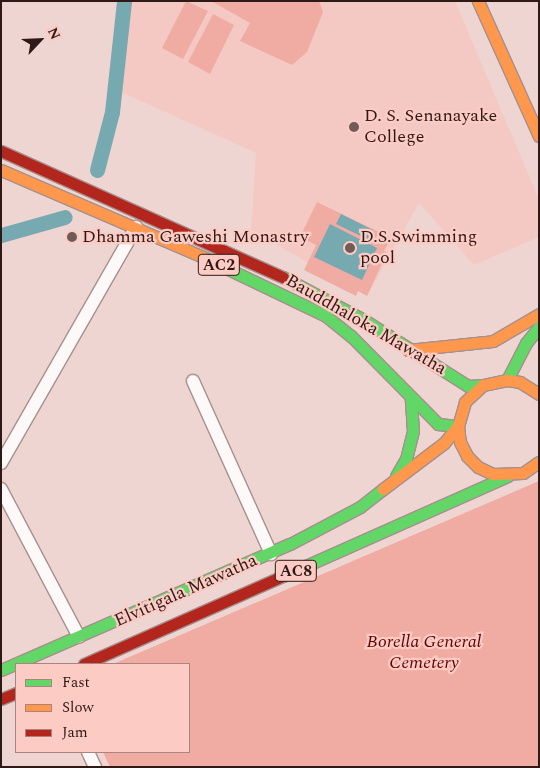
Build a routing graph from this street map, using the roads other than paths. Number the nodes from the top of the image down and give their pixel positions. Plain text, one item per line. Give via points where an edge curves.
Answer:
1 (478, 1) edge
2 (539, 136) edge
3 (1, 151) edge
4 (1, 170) edge
5 (136, 227) junction
6 (539, 314) edge
7 (539, 327) edge
8 (408, 350) junction
9 (507, 380) junction
10 (193, 381) dead end
11 (484, 385) junction
12 (539, 394) edge
13 (411, 399) junction
14 (458, 426) junction
15 (1, 463) edge
16 (538, 464) edge
17 (508, 476) junction
18 (394, 478) junction
19 (1, 489) edge
20 (271, 554) junction
21 (80, 637) junction
22 (18, 663) edge
23 (86, 663) edge
24 (15, 664) edge
25 (1, 670) edge
26 (15, 692) edge
27 (1, 699) edge
28 (88, 753) edge
29 (95, 767) edge

1 - 2 main road
3 - 8 main road, Bauddhaloka Mawatha / AC2 via 258,264 364,320
4 - 5 main road, Bauddhaloka Mawatha / AC2
5 - 13 main road, Bauddhaloka Mawatha / AC2 via 326,316 351,336
5 - 15 street
6 - 8 main road via 493,341
7 - 9 main road via 526,343
8 - 11 main road, Bauddhaloka Mawatha / AC2 via 468,386
9 - 11 main road
9 - 12 main road via 520,382
10 - 20 street
11 - 14 main road via 465,402
13 - 14 main road, Bauddhaloka Mawatha / AC2 via 438,424
13 - 18 main road via 413,431 406,459
14 - 17 main road via 463,449 478,468
14 - 18 main road, Elvitigala Mawatha / AC8 via 444,443
16 - 17 main road, Elvitigala Mawatha
17 - 23 main road, Elvitigala Mawatha / AC8
18 - 20 main road, Elvitigala Mawatha / AC8 via 360,507
19 - 21 street
20 - 21 main road, Elvitigala Mawatha / AC8
21 - 22 main road, Elvitigala Mawatha / AC8
24 - 25 main road, Elvitigala Mawatha / AC8
26 - 27 main road
28 - 29 street

